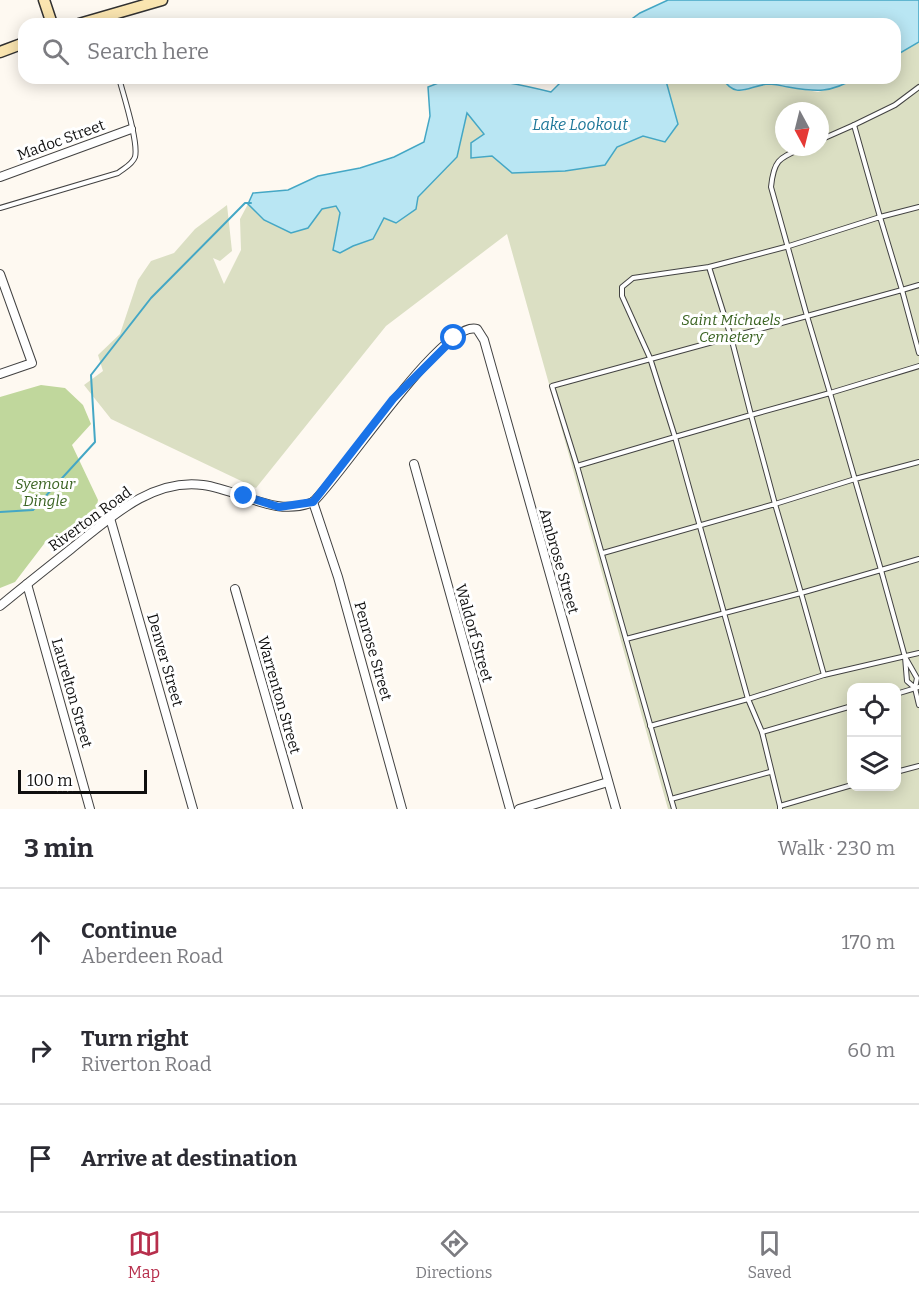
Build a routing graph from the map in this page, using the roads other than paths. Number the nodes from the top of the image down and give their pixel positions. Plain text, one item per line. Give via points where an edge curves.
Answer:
1 (44, 0) edge
2 (162, 0) edge
3 (146, 2) edge
4 (50, 18) edge
5 (110, 18) edge
6 (18, 45) edge
7 (0, 52) edge
8 (120, 84) edge
9 (919, 87) edge
10 (854, 125) junction
11 (131, 129) junction
12 (829, 137) edge
13 (784, 156) edge
14 (0, 177) edge
15 (919, 207) edge
16 (0, 208) edge
17 (880, 217) junction
18 (789, 246) junction
19 (709, 267) junction
20 (0, 274) edge
21 (919, 285) edge
22 (902, 290) junction
23 (807, 316) junction
24 (731, 336) junction
25 (919, 353) edge
26 (650, 358) junction
27 (919, 366) edge
28 (0, 374) edge
29 (830, 393) junction
30 (751, 415) junction
31 (675, 437) junction
32 (919, 462) edge
33 (414, 464) dead end
34 (577, 466) junction
35 (855, 479) junction
36 (313, 502) junction
37 (775, 504) junction
38 (110, 518) junction
39 (699, 525) junction
40 (603, 553) junction
41 (919, 559) edge
42 (880, 570) junction
43 (27, 584) junction
44 (235, 589) dead end
45 (801, 593) junction
46 (0, 606) edge
47 (725, 613) junction
48 (626, 639) junction
49 (919, 653) edge
50 (905, 657) junction
51 (824, 675) junction
52 (917, 688) edge
53 (901, 692) edge
54 (748, 699) junction
55 (919, 705) edge
56 (847, 707) edge
57 (650, 726) junction
58 (762, 732) junction
59 (919, 766) edge
60 (901, 771) edge
61 (770, 772) junction
62 (608, 782) junction
63 (847, 787) edge
64 (671, 799) junction
65 (780, 807) edge
66 (90, 809) edge
67 (193, 809) edge
68 (298, 809) edge
69 (402, 809) edge
70 (510, 809) edge
71 (519, 809) edge
72 (616, 809) edge
73 (674, 809) edge

1 - 4 main road
2 - 3 main road
3 - 5 main road
6 - 7 main road
8 - 11 lane
9 - 10 lane via 895,105
10 - 12 lane
10 - 17 lane
11 - 14 street, Madoc Street
11 - 16 lane via 135,157 118,173
13 - 18 lane via 773,169 771,187
15 - 17 lane
17 - 18 lane
17 - 22 lane
18 - 19 lane
18 - 23 lane
19 - 24 lane
19 - 26 lane via 633,278 622,287 622,296
20 - 28 street via 32,363
21 - 22 lane
22 - 23 lane
22 - 25 lane
23 - 24 lane
23 - 29 lane
24 - 26 lane
24 - 30 lane
26 - 31 lane
26 - 34 lane via 552,386
27 - 29 lane
29 - 30 lane
29 - 35 lane
30 - 31 lane
30 - 37 lane
31 - 34 lane
31 - 39 lane
32 - 35 lane
33 - 70 street, Waldorf Street
34 - 40 lane
35 - 37 lane
35 - 42 lane
36 - 38 street, Riverton Road via 279,507 222,489 189,484 153,493
36 - 62 street, Ambrose Street via 393,399 461,332 477,328 484,340
36 - 69 street, Penrose Street via 338,577
37 - 39 lane
37 - 45 lane
38 - 43 street, Riverton Road
38 - 67 street, Denver Street
39 - 40 lane
39 - 47 lane
40 - 48 lane
41 - 42 lane
42 - 45 lane
42 - 50 lane
43 - 46 street, Riverton Road
43 - 66 street, Laurelton Street
44 - 68 street, Warrenton Street
45 - 47 lane
45 - 51 lane
47 - 48 lane
47 - 54 lane
48 - 57 lane
49 - 50 lane
50 - 51 lane
50 - 52 lane via 917,678
50 - 52 lane via 907,681
51 - 54 lane
52 - 53 lane
52 - 55 lane
54 - 57 lane
54 - 58 lane
56 - 58 lane
57 - 64 lane
58 - 61 lane
59 - 60 lane
61 - 64 lane
61 - 65 lane
62 - 71 street
62 - 72 street, Ambrose Street
63 - 65 lane
64 - 73 lane

